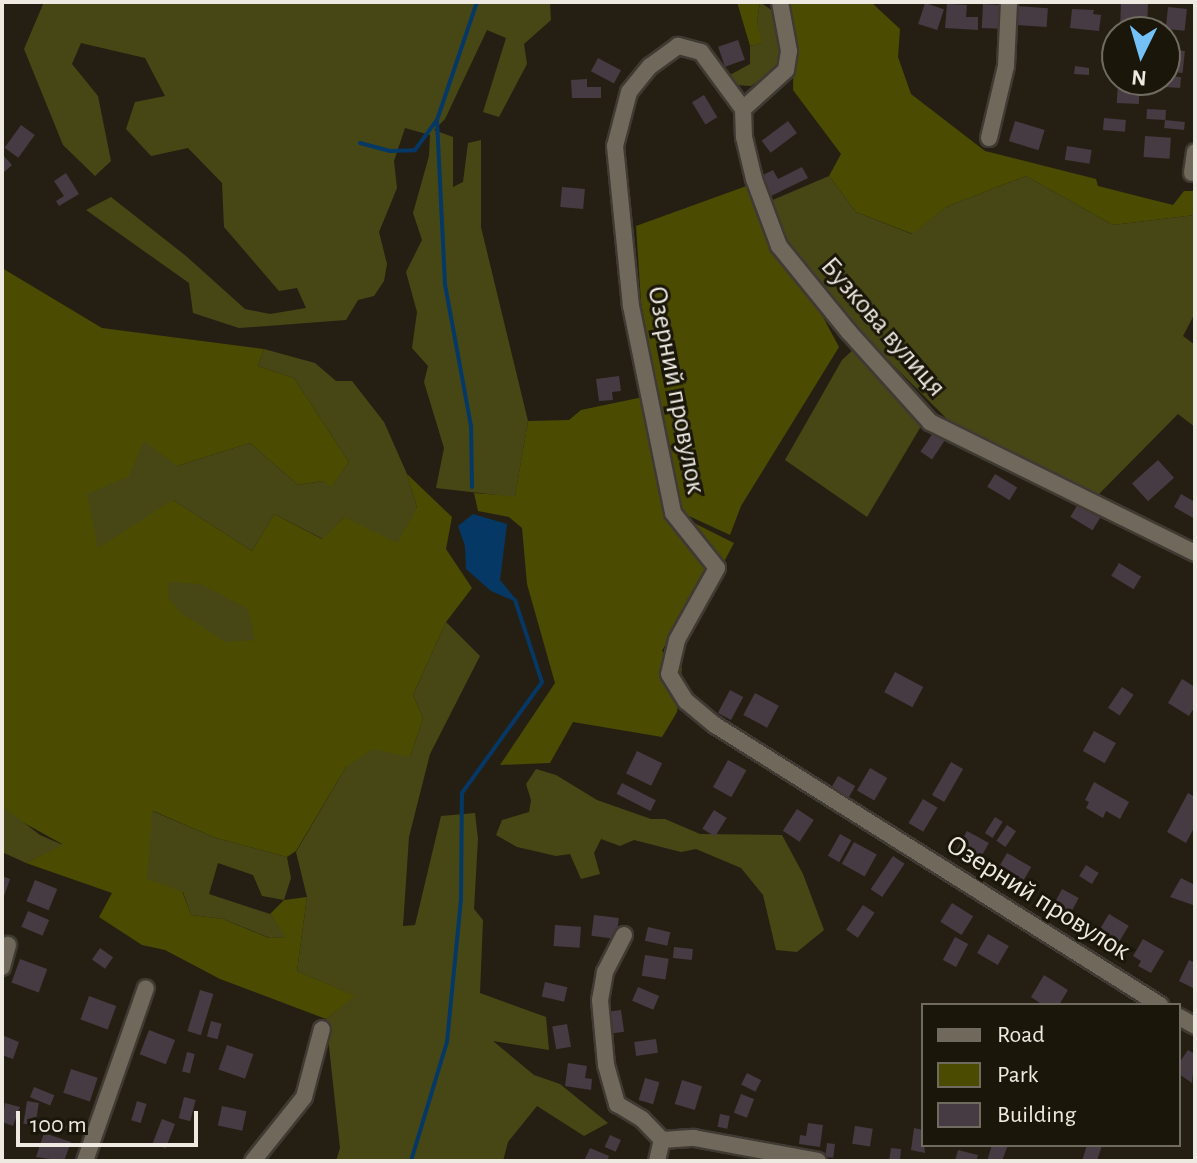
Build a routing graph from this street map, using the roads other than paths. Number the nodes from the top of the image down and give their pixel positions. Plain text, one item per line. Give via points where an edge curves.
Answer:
1 (780, 2) edge
2 (1009, 2) edge
3 (743, 109) junction
4 (989, 138) dead end
5 (1195, 152) edge
6 (1192, 173) dead end
7 (1195, 553) edge
8 (624, 935) dead end
9 (8, 945) dead end
10 (2, 967) edge
11 (146, 988) dead end
12 (1157, 1003) edge
13 (322, 1029) dead end
14 (662, 1140) junction
15 (85, 1161) edge
16 (253, 1161) edge
17 (657, 1161) edge
18 (818, 1161) edge

1 - 3 street via 789,51 786,70
2 - 4 street via 1006,66
3 - 7 street, Бузкова вулиця via 754,179 779,246 930,422
3 - 12 street, Озерний провулок via 701,52 678,46 650,66 629,92 615,146 631,306 673,513 717,568 677,640 669,674 686,701 715,725
5 - 6 street
8 - 14 street via 605,972 600,1000 606,1065 617,1104
9 - 10 street
11 - 15 street
13 - 16 street via 304,1097
14 - 17 street
14 - 18 street via 694,1138

